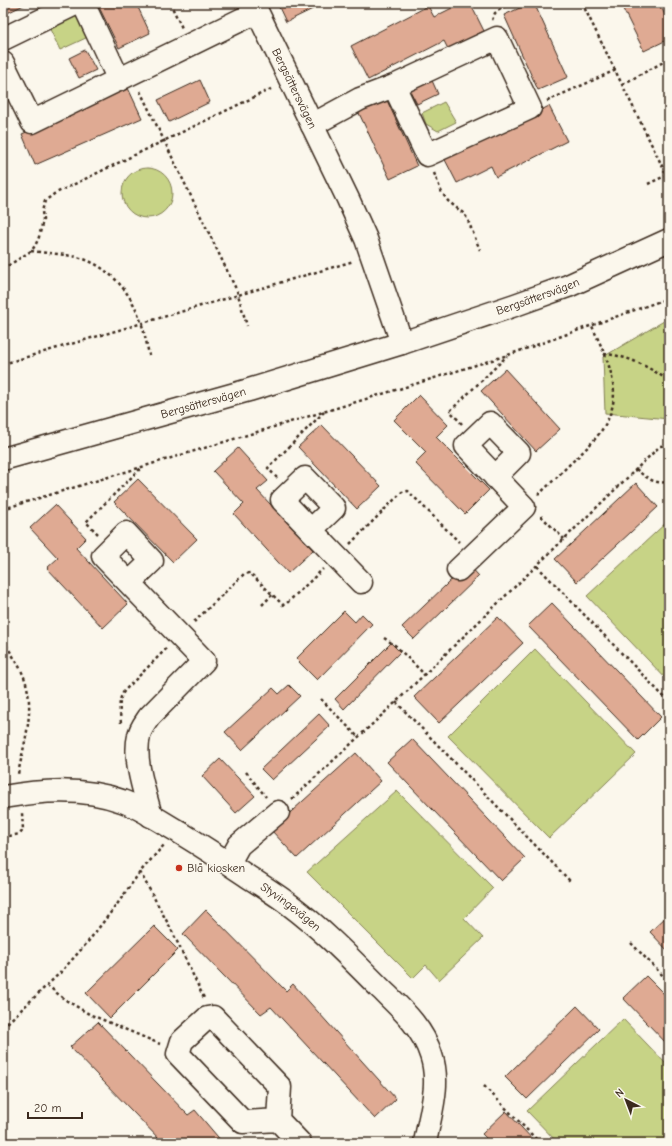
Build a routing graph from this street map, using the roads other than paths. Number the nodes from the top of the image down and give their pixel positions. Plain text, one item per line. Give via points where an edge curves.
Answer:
1 (76, 3) edge
2 (83, 3) edge
3 (255, 8) edge
4 (3, 39) edge
5 (3, 64) edge
6 (119, 80) junction
7 (394, 86) junction
8 (312, 125) junction
9 (669, 240) edge
10 (402, 343) junction
11 (3, 459) edge
12 (495, 477) junction
13 (311, 530) junction
14 (465, 563) road end
15 (361, 582) dead end
16 (129, 583) junction
17 (12, 795) edge
18 (278, 812) road end
19 (151, 816) junction
20 (229, 863) junction
21 (278, 1120) junction
22 (300, 1143) edge
23 (425, 1143) edge

1 - 4 street
2 - 6 street
3 - 6 street
3 - 8 street, Bergsättersvägen
5 - 6 street via 32,122
7 - 7 street via 497,38 530,108 427,155
7 - 8 street via 360,99
8 - 10 street, Bergsättersvägen via 372,256
9 - 10 street, Bergsättersvägen via 568,286
10 - 11 street, Bergsättersvägen via 249,390
12 - 12 street via 466,446 490,422 519,453
12 - 14 street via 524,507
13 - 13 street via 282,500 305,478 334,508
13 - 15 street
16 - 16 street via 103,556 126,534 152,561
16 - 19 street via 204,661 149,717 139,735 139,767
17 - 19 street, Styvingevägen via 71,792 98,794 122,801
18 - 20 street via 239,845
19 - 20 street, Styvingevägen
20 - 23 street, Styvingevägen via 312,923 356,964 422,1034 431,1055 436,1085
21 - 21 street via 280,1087 213,1017 207,1018 182,1041 178,1054 243,1122
21 - 22 street

